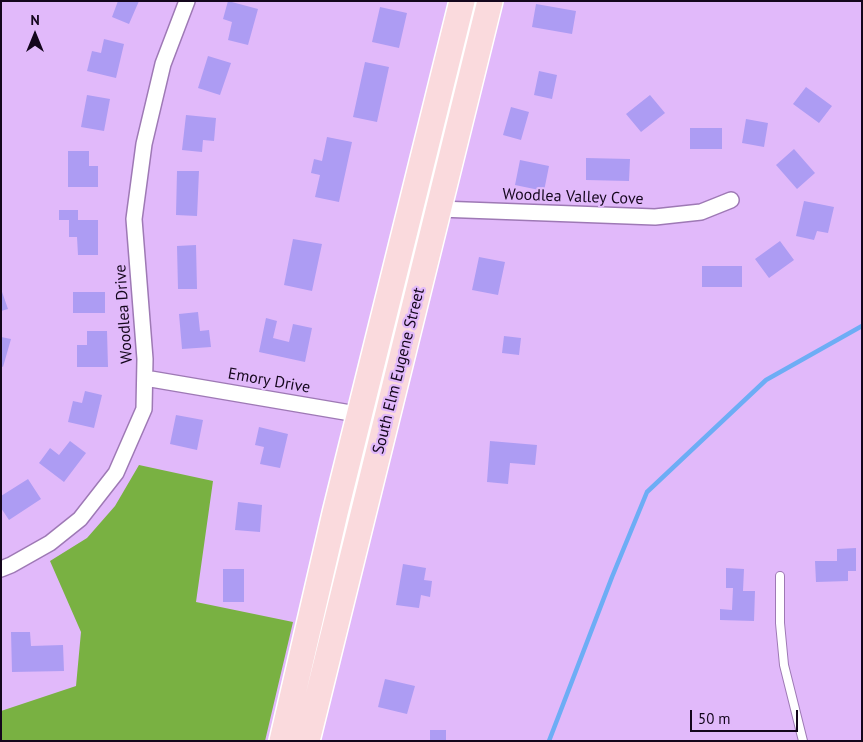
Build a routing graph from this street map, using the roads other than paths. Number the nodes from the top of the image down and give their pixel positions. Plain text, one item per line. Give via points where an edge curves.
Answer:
1 (187, 1) edge
2 (462, 1) edge
3 (490, 1) edge
4 (731, 200) dead end
5 (412, 202) junction
6 (439, 209) junction
7 (145, 378) junction
8 (359, 415) junction
9 (386, 419) junction
10 (1, 569) edge
11 (780, 576) dead end
12 (282, 741) edge
13 (307, 741) edge
14 (803, 741) edge

1 - 7 street, Woodlea Drive via 164,64 144,144 134,219
2 - 5 main road, South Elm Eugene Street
3 - 6 main road, South Elm Eugene Street
4 - 6 street, Woodlea Valley Cove via 700,212 655,217
5 - 6 street, Woodlea Valley Cove
5 - 8 main road, South Elm Eugene Street
6 - 9 main road, South Elm Eugene Street
7 - 8 street, Emory Drive
7 - 10 street, Woodlea Drive via 144,409 116,473 80,518 50,543
8 - 9 street, Emory Drive
8 - 12 main road, South Elm Eugene Street
9 - 13 main road, South Elm Eugene Street
11 - 14 lane via 784,665

